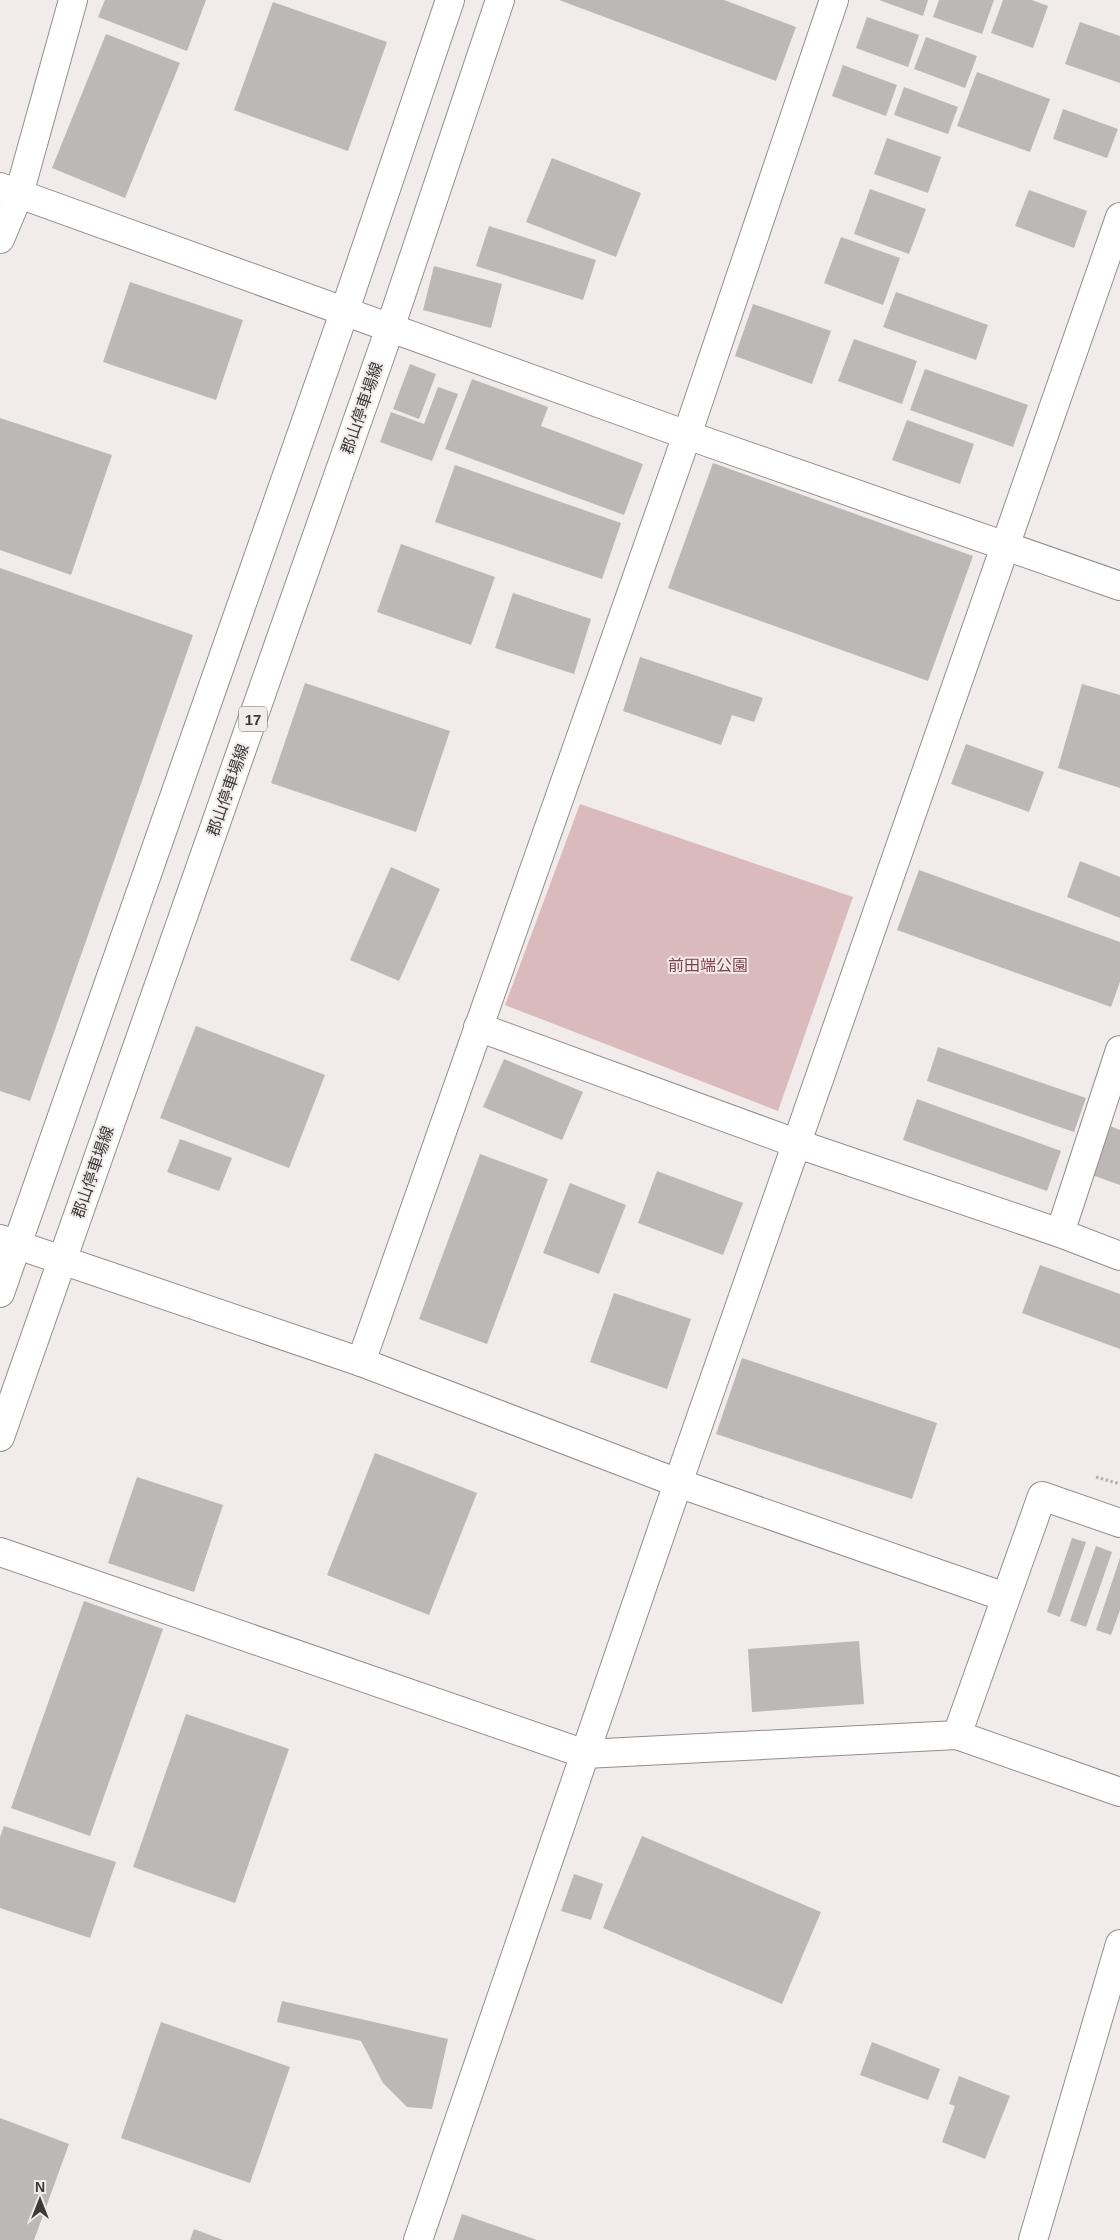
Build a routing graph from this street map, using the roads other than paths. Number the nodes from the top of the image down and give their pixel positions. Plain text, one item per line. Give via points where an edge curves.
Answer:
1 (73, 0) edge
2 (450, 0) edge
3 (500, 0) edge
4 (834, 0) edge
5 (9, 190) edge
6 (1120, 217) edge
7 (0, 239) edge
8 (345, 310) junction
9 (390, 328) junction
10 (688, 435) junction
11 (1005, 547) junction
12 (1120, 586) edge
13 (478, 1027) junction
14 (1120, 1050) edge
15 (798, 1144) junction
16 (1060, 1233) junction
17 (8, 1242) edge
18 (1120, 1256) edge
19 (62, 1260) junction
20 (0, 1293) edge
21 (361, 1362) junction
22 (0, 1437) edge
23 (678, 1484) junction
24 (1120, 1523) edge
25 (0, 1552) edge
26 (1005, 1597) junction
27 (957, 1735) junction
28 (585, 1754) junction
29 (1120, 1792) edge
30 (1120, 1944) edge
31 (418, 2240) edge
32 (1033, 2240) edge

1 - 5 street
2 - 8 street
3 - 9 street, 郡山停車場線 / 17
4 - 10 street
5 - 7 street
5 - 8 street
6 - 11 street
8 - 9 street
8 - 17 street
9 - 10 street
9 - 19 street, 郡山停車場線 / 17
10 - 11 street
10 - 13 street
11 - 12 street
11 - 15 street
13 - 15 street
13 - 21 street
14 - 16 street
15 - 16 street
15 - 23 street
16 - 18 street
17 - 19 street
17 - 20 street
19 - 21 street
19 - 22 street, 郡山停車場線 / 17
21 - 23 street
23 - 26 street
23 - 28 street
24 - 26 street via 1042,1496
25 - 28 street
26 - 27 street
27 - 28 street
27 - 29 street
28 - 31 street
30 - 32 street

